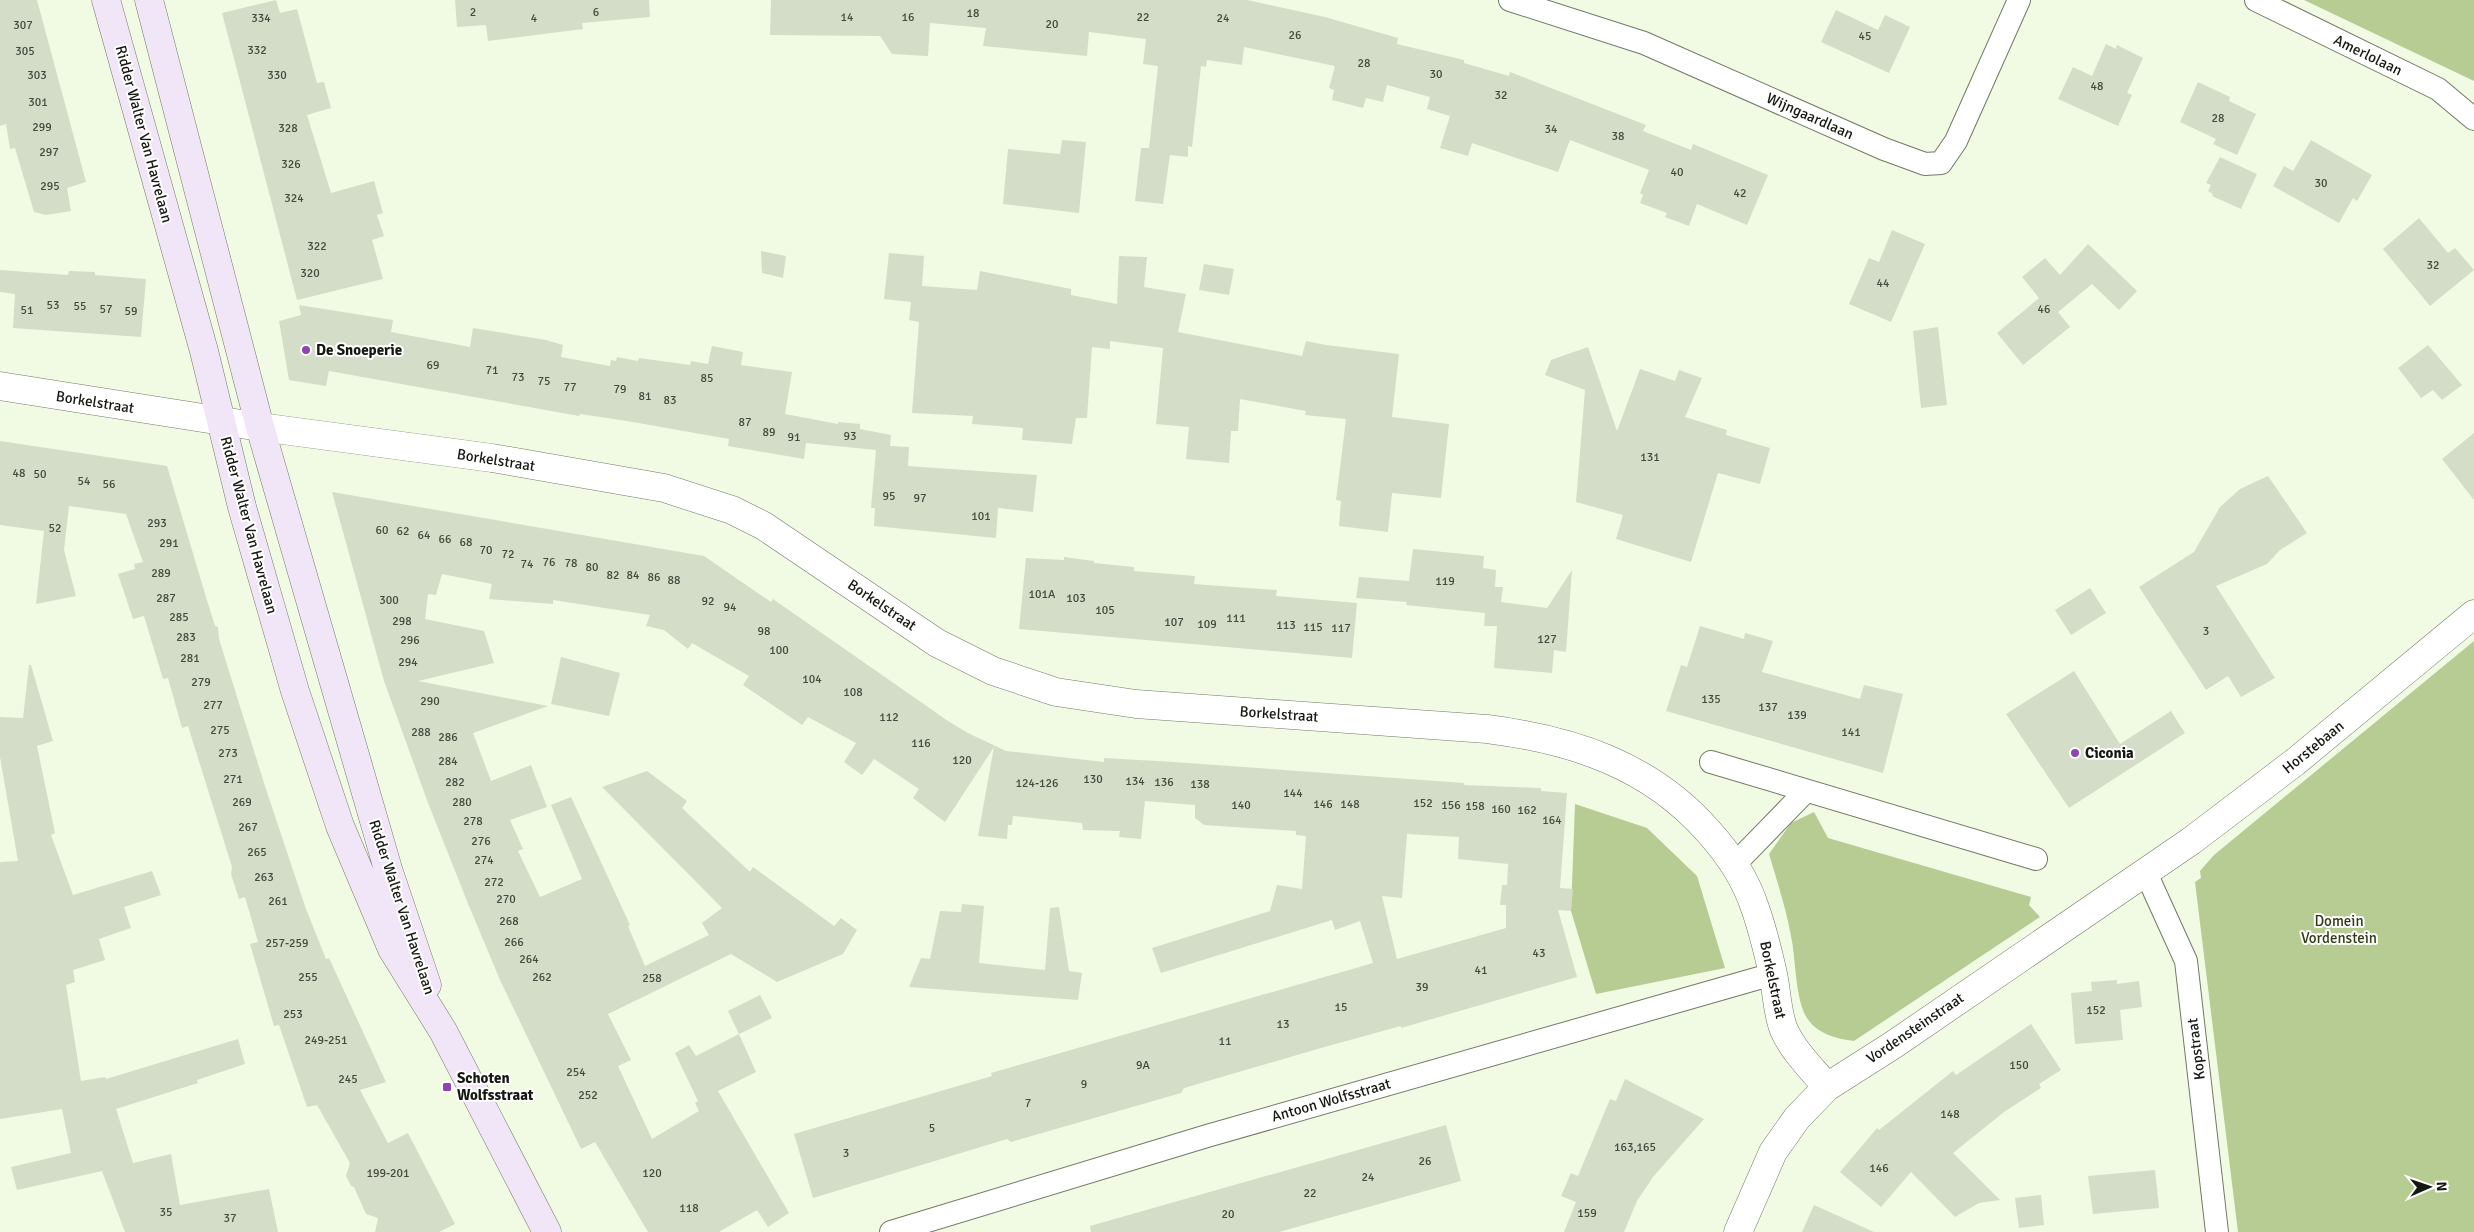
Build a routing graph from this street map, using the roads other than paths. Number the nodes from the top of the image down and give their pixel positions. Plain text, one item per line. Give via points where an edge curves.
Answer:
1 (106, 0) edge
2 (149, 0) edge
3 (1510, 0) edge
4 (2019, 0) edge
5 (2256, 0) edge
6 (2474, 119) edge
7 (0, 386) edge
8 (222, 421) junction
9 (260, 427) junction
10 (2474, 614) edge
11 (1711, 762) dead end
12 (1806, 790) junction
13 (2036, 859) dead end
14 (1734, 865) junction
15 (2146, 873) junction
16 (1773, 974) junction
17 (443, 1031) junction
18 (1827, 1087) junction
19 (547, 1232) edge
20 (891, 1232) edge
21 (1738, 1232) edge
22 (2217, 1232) edge

1 - 8 main road, Ridder Walter Van Havrelaan
2 - 9 main road, Ridder Walter Van Havrelaan
3 - 4 street, Wijngaardlaan via 1644,43 1925,164 1941,163 1956,141
5 - 6 street, Amerlolaan via 2438,89
7 - 8 street, Borkelstraat
8 - 9 street, Borkelstraat
8 - 17 main road, Ridder Walter Van Havrelaan via 242,508 292,682 340,826 392,949
9 - 14 street, Borkelstraat via 492,458 664,488 696,498 732,510 771,531 937,643 993,671 1056,692 1136,704 1487,729 1524,734 1591,752 1649,779 1676,798 1718,842
9 - 17 main road, Ridder Walter Van Havrelaan via 388,869
10 - 15 street, Horstebaan via 2295,762
11 - 12 street
12 - 13 street
12 - 14 street
14 - 16 street, Borkelstraat via 1755,906
15 - 18 street, Vordensteinstraat
15 - 22 street, Kopstraat via 2186,961
16 - 18 street, Borkelstraat via 1783,1028 1794,1047
16 - 20 street, Antoon Wolfsstraat via 1207,1136
17 - 19 main road, Ridder Walter Van Havrelaan
18 - 21 street, Vordensteinstraat via 1797,1118 1773,1152

